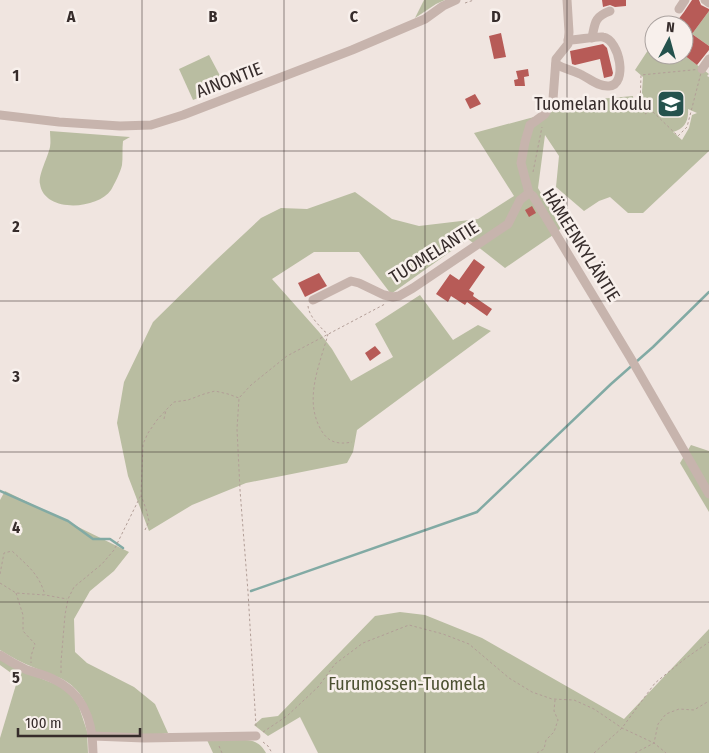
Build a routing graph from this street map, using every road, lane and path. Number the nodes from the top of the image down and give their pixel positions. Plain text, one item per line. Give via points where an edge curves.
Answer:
1 (456, 0) edge
2 (568, 0) edge
3 (685, 0) edge
4 (704, 0) edge
5 (709, 3) edge
6 (679, 9) dead end
7 (610, 11) dead end
8 (592, 38) junction
9 (568, 40) junction
10 (709, 59) edge
11 (556, 64) junction
12 (702, 69) junction
13 (217, 81) dead end
14 (221, 100) junction
15 (545, 114) junction
16 (0, 115) edge
17 (533, 173) dead end
18 (529, 192) junction
19 (398, 296) junction
20 (313, 300) joint
21 (328, 333) junction
22 (239, 398) junction
23 (166, 410) junction
24 (164, 420) dead end
25 (352, 442) dead end
26 (709, 494) edge
27 (141, 495) junction
28 (145, 530) dead end
29 (0, 574) edge
30 (0, 583) edge
31 (16, 593) junction
32 (45, 595) junction
33 (68, 599) junction
34 (709, 642) edge
35 (0, 655) edge
36 (31, 671) junction
37 (61, 684) junction
38 (556, 699) junction
39 (709, 701) edge
40 (622, 728) junction
41 (93, 736) junction
42 (256, 736) junction
43 (654, 743) junction
44 (93, 753) edge
45 (272, 753) edge
46 (537, 753) edge
47 (594, 753) edge
48 (635, 753) edge
49 (666, 753) edge

1 - 14 street, AINONTIE via 425,18 352,50
2 - 9 street, HÄMEENKYLÄNTIE
3 - 6 street
4 - 5 street
7 - 8 street via 601,14 595,22
8 - 9 street
8 - 11 street via 603,37 616,48 620,68 615,84 599,85
9 - 11 street, HÄMEENKYLÄNTIE
10 - 12 street
11 - 15 street, HÄMEENKYLÄNTIE via 553,99
12 - 12 path via 687,127 678,136 651,110 645,114 640,107 641,75
13 - 14 path via 214,87
14 - 16 street, AINONTIE via 151,125 60,122
15 - 17 path
15 - 18 street, HÄMEENKYLÄNTIE via 530,126 525,142 521,163
18 - 19 street, TUOMELANTIE via 520,200 508,224
18 - 26 street, HÄMEENKYLÄNTIE
19 - 20 street, TUOMELANTIE via 384,296 351,281
19 - 21 path
20 - 21 path via 308,310
21 - 22 path via 287,356
21 - 25 path via 317,369 312,408 324,436 334,442
22 - 23 path via 215,391 174,402
22 - 42 path via 237,438
23 - 24 path
23 - 27 path via 143,444
27 - 28 path via 149,521
27 - 33 path via 114,550 74,586
29 - 32 path via 4,554 12,551 30,567 42,583
30 - 31 path
31 - 32 path
31 - 36 path via 23,615 22,631 34,644
32 - 33 path
33 - 37 path
34 - 40 path via 655,683
35 - 36 street
36 - 37 street
37 - 41 street via 75,693 83,705
38 - 40 path via 574,700
38 - 42 path via 532,692 509,678 469,644 409,625 363,643 335,664 318,687 287,716
38 - 46 path via 554,711 558,720 554,732 546,740 544,749
39 - 43 path via 694,710 680,709 666,714 658,724
40 - 43 path
40 - 47 path
41 - 42 street
41 - 44 street
42 - 45 path
43 - 48 path
43 - 49 path

